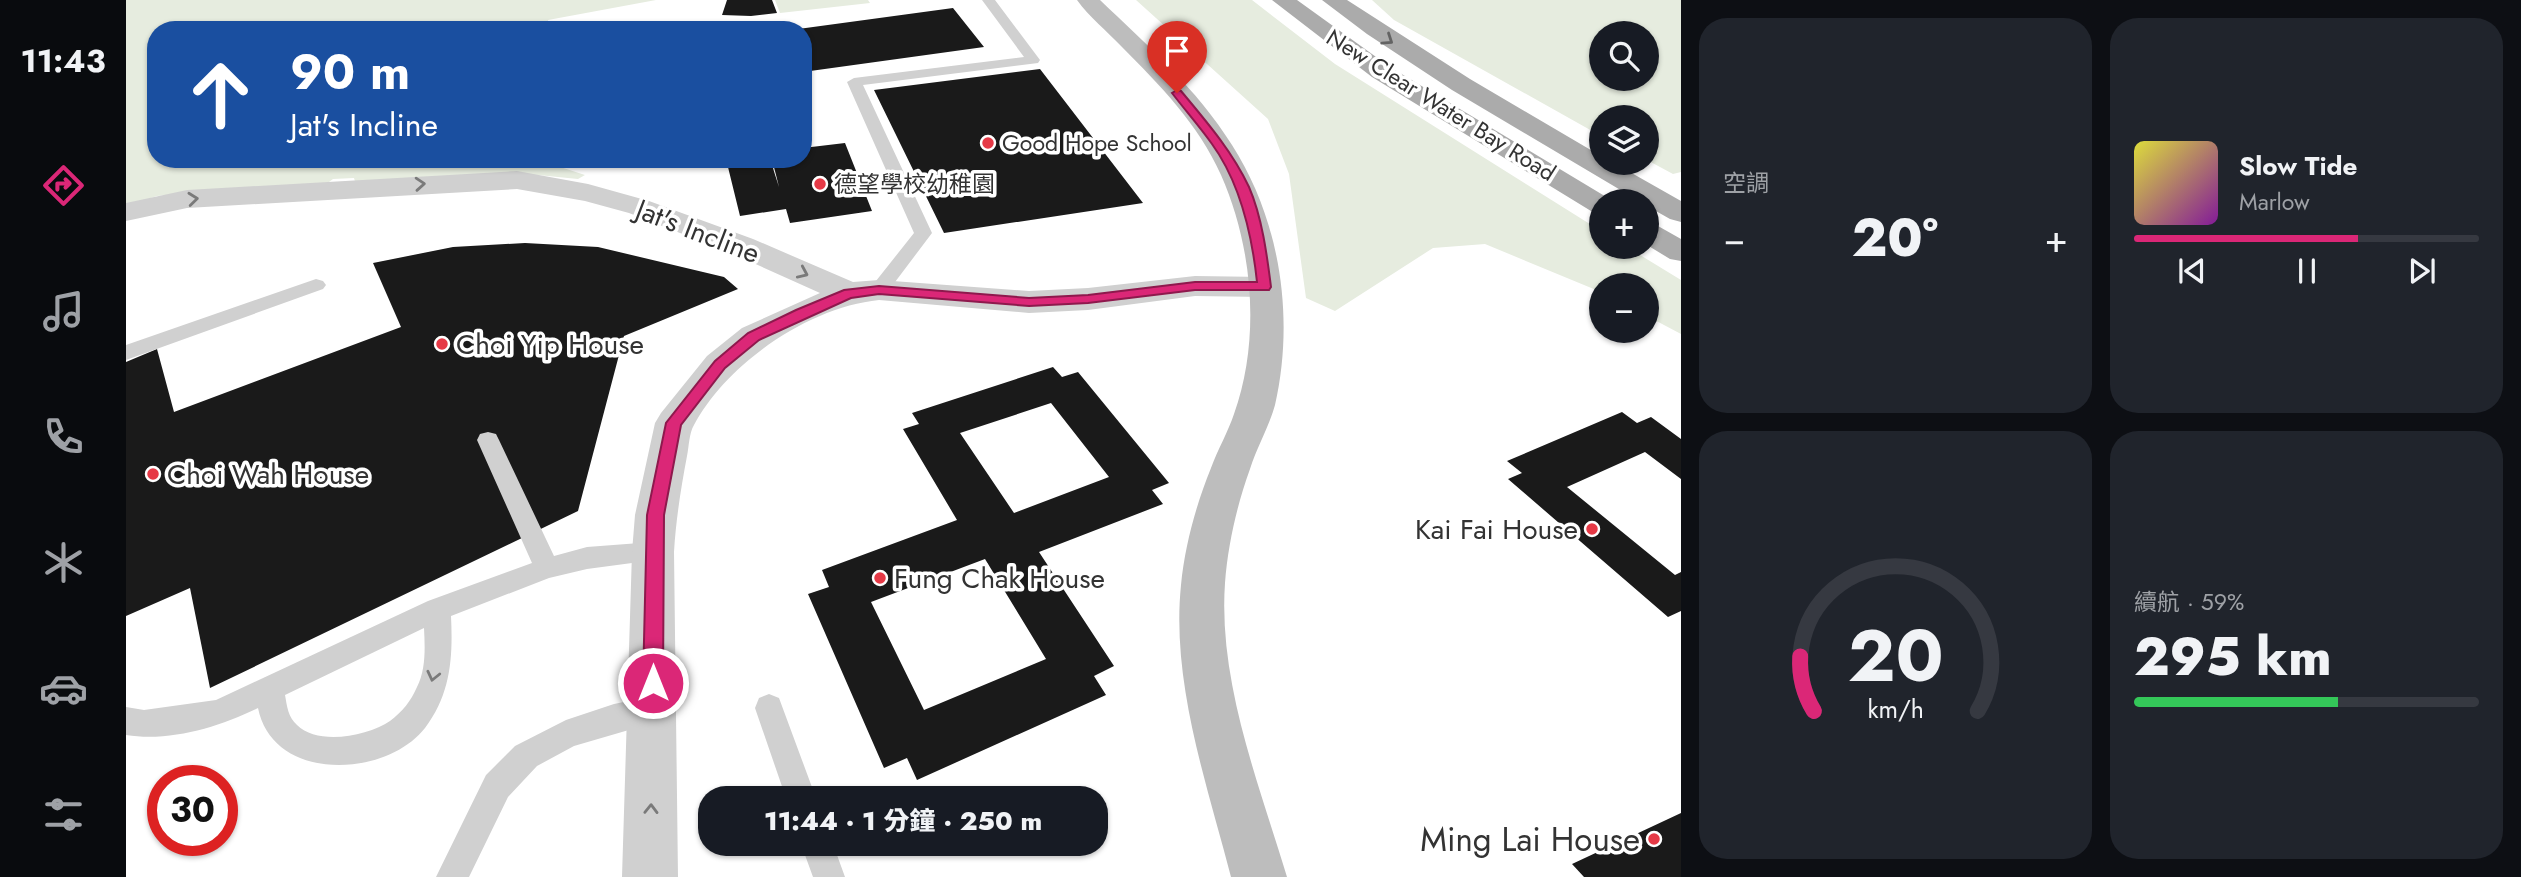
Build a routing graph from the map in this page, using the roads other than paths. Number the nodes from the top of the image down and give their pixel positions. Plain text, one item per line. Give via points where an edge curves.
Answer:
1 (988, 0) edge
2 (1088, 0) edge
3 (1283, 0) edge
4 (1333, 0) edge
5 (1589, 198) edge
6 (126, 212) edge
7 (1681, 213) edge
8 (1659, 239) edge
9 (1681, 252) edge
10 (316, 285) dead end
11 (1265, 287) junction
12 (864, 292) junction
13 (126, 353) edge
14 (488, 440) dead end
15 (653, 552) junction
16 (547, 568) junction
17 (437, 609) junction
18 (270, 688) junction
19 (769, 708) dead end
20 (653, 710) junction
21 (126, 721) edge
22 (797, 786) edge
23 (821, 856) edge
24 (452, 877) edge
25 (650, 877) edge
26 (829, 877) edge
27 (1259, 877) edge

1 - 12 lane via 1032,60 854,82 923,233
2 - 11 main road via 1193,109 1219,145 1244,189
3 - 5 main road, New Clear Water Bay Road via 1381,72
4 -> 7 main road, New Clear Water Bay Road via 1475,95
6 -> 12 street, Jat's Incline via 187,199 517,180 639,207
8 - 9 main road
10 - 13 lane
11 - 12 street, Jat's Incline via 1195,286 1029,302
11 - 27 main road via 1266,340 1255,406 1209,538 1202,599 1208,672
12 - 15 street via 801,313 754,336 720,365 674,423
14 - 16 lane
15 - 16 lane via 587,558
15 - 20 street
16 - 17 lane
17 - 18 lane
17 -> 18 lane via 435,678 411,722 387,739 336,751 307,747 289,737 276,721
18 - 21 lane via 218,713 144,724
19 - 22 lane
20 - 24 lane via 566,734 526,756 496,786
25 -> 20 street
23 - 26 lane

